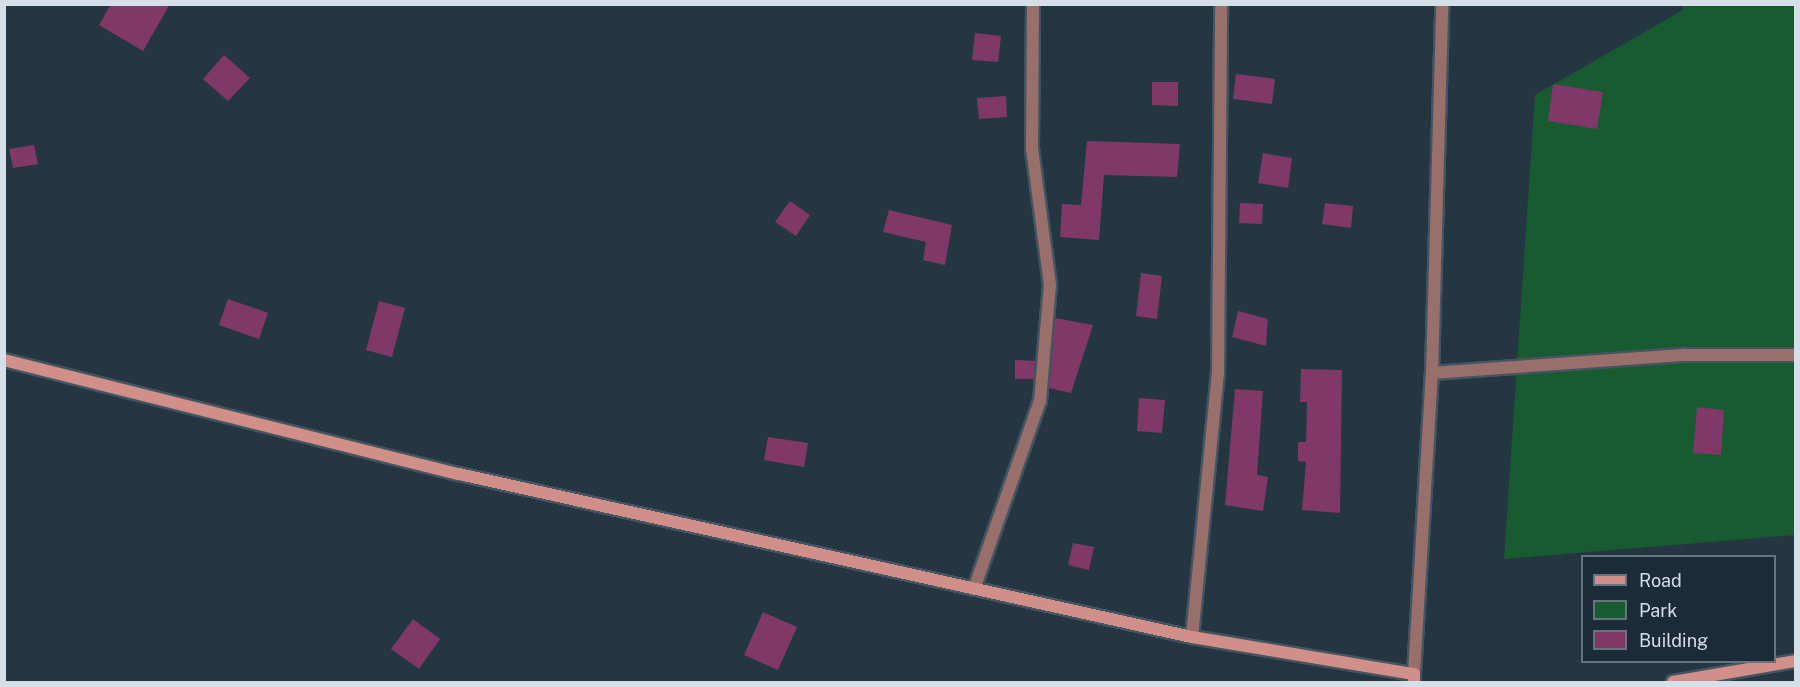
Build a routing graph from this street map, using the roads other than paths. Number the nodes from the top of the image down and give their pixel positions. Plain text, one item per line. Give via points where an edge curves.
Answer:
1 (1033, 4) edge
2 (1221, 4) edge
3 (1442, 4) edge
4 (1796, 355) edge
5 (4, 360) edge
6 (1431, 373) junction
7 (974, 589) junction
8 (1192, 637) junction
9 (1796, 661) edge
10 (1414, 678) edge
11 (1673, 682) edge

1 - 7 street via 1032,148 1050,285 1040,401
2 - 8 street via 1218,371
3 - 6 street
4 - 6 street via 1685,355
5 - 7 main road via 459,474
6 - 10 street
7 - 8 main road
8 - 10 main road
9 - 11 main road

